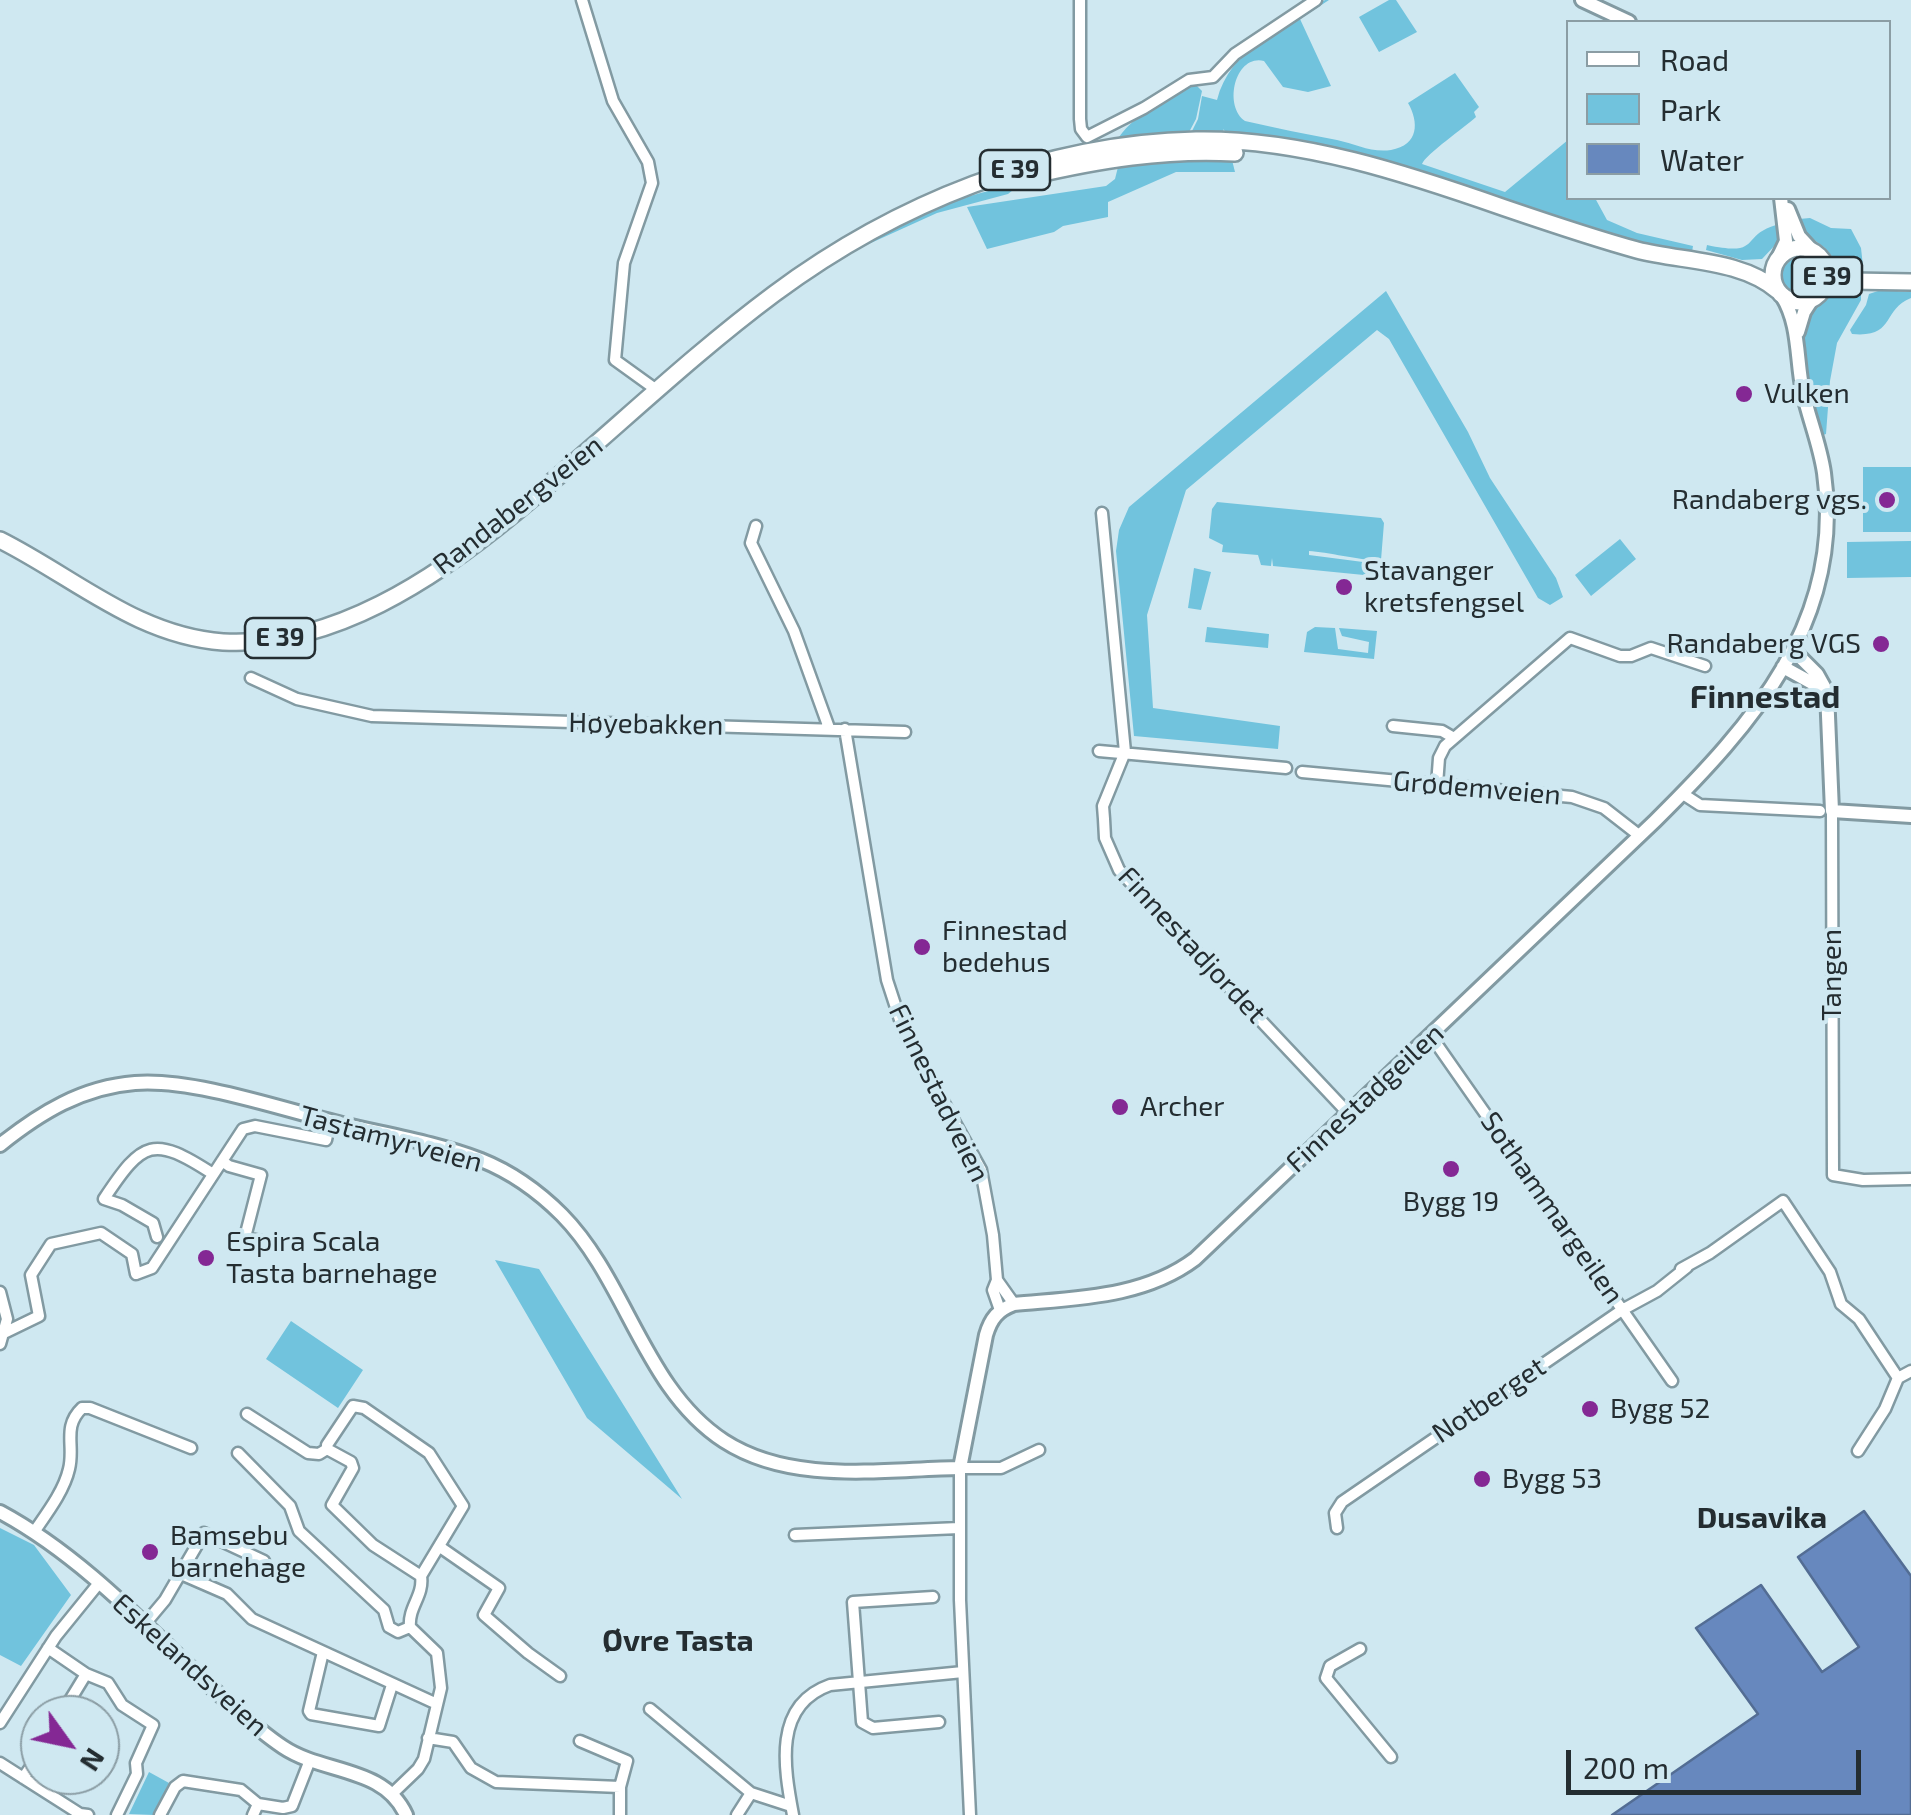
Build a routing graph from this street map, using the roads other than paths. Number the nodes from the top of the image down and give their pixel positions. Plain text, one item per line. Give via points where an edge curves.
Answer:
1 (582, 0) edge
2 (1080, 0) edge
3 (1316, 0) edge
4 (1582, 0) edge
5 (1625, 20) edge
6 (1782, 200) edge
7 (1783, 200) edge
8 (1817, 254) junction
9 (1777, 260) junction
10 (1742, 269) junction
11 (1874, 280) junction
12 (1911, 282) edge
13 (1780, 293) junction
14 (1818, 294) junction
15 (1797, 339) junction
16 (658, 391) junction
17 (1102, 513) dead end
18 (756, 526) dead end
19 (0, 540) edge
20 (1793, 650) junction
21 (1705, 666) dead end
22 (1783, 667) junction
23 (252, 678) dead end
24 (1828, 698) junction
25 (1392, 726) dead end
26 (829, 728) junction
27 (845, 729) junction
28 (905, 732) dead end
29 (1454, 738) junction
30 (1100, 750) dead end
31 (1125, 752) junction
32 (1286, 768) dead end
33 (1302, 772) dead end
34 (1436, 785) junction
35 (1683, 794) junction
36 (1826, 811) junction
37 (1911, 816) edge
38 (1640, 836) junction
39 (1430, 1036) junction
40 (1348, 1114) junction
41 (330, 1121) junction
42 (0, 1145) edge
43 (222, 1161) junction
44 (214, 1174) junction
45 (1911, 1179) edge
46 (157, 1237) dead end
47 (261, 1241) dead end
48 (997, 1280) junction
49 (0, 1292) edge
50 (1014, 1304) junction
51 (1000, 1310) junction
52 (1622, 1310) junction
53 (2, 1339) edge
54 (1911, 1371) edge
55 (1898, 1378) junction
56 (1672, 1381) dead end
57 (247, 1414) dead end
58 (190, 1448) dead end
59 (327, 1449) junction
60 (1039, 1450) dead end
61 (1858, 1452) dead end
62 (238, 1453) dead end
63 (960, 1468) junction
64 (0, 1512) edge
65 (959, 1528) junction
66 (1337, 1528) dead end
67 (34, 1532) junction
68 (795, 1535) dead end
69 (440, 1547) junction
70 (264, 1561) dead end
71 (182, 1574) junction
72 (422, 1576) junction
73 (99, 1583) junction
74 (934, 1598) dead end
75 (144, 1625) junction
76 (410, 1627) junction
77 (48, 1648) junction
78 (1360, 1650) dead end
79 (323, 1652) junction
80 (963, 1672) junction
81 (86, 1674) junction
82 (560, 1676) dead end
83 (858, 1682) junction
84 (392, 1684) junction
85 (73, 1695) edge
86 (437, 1704) junction
87 (650, 1709) dead end
88 (939, 1722) dead end
89 (0, 1723) edge
90 (428, 1738) junction
91 (580, 1741) dead end
92 (1391, 1757) dead end
93 (310, 1760) junction
94 (620, 1788) junction
95 (752, 1793) junction
96 (392, 1794) junction
97 (50, 1795) edge
98 (255, 1809) edge
99 (792, 1810) edge
100 (88, 1815) edge
101 (116, 1815) edge
102 (160, 1815) edge
103 (406, 1815) edge
104 (620, 1815) edge
105 (737, 1815) edge
106 (970, 1815) edge

1 - 16 street via 613,101 648,162 652,183 624,263 615,360
2 - 3 street via 1080,119 1087,137 1189,80 1213,77 1235,54
4 - 5 main road
6 - 9 main road via 1786,241
7 - 8 main road via 1799,236
8 - 9 highway, E 39 via 1792,248
8 - 11 highway, E 39 via 1838,270
8 - 14 highway, E 39 via 1827,277
9 - 10 highway, Randabergveien / E 39
9 - 13 highway, E 39 via 1772,272
10 - 13 highway, Randabergveien / E 39
10 - 16 highway, Randabergveien / E 39 via 1633,249 1365,169 1176,152 1102,160 934,207 832,255 747,314
11 - 12 highway, E 39
11 - 14 highway, E 39 via 1842,282
13 - 14 highway, E 39 via 1794,302
13 - 15 main road, Finnestadgeilen
14 - 15 main road, Finnestadgeilen via 1804,312
15 - 20 main road, Finnestadgeilen via 1826,516 1817,591
16 - 19 highway, Randabergveien / E 39 via 449,564 383,601 294,635 225,642 170,632
17 - 31 street, Finnestadjordet
18 - 26 street via 751,543 794,632
20 - 22 main road, Finnestadgeilen
20 - 24 main road via 1822,680
21 - 29 street via 1651,648 1620,656 1570,638
22 - 24 main road
22 - 35 main road, Finnestadgeilen via 1736,738
23 - 26 street, Høyebakken via 297,699 372,716
24 - 36 main road, Tangen
25 - 29 street
26 - 27 street
27 - 28 street
27 - 48 street, Finnestadveien via 887,980 903,1030 981,1170
29 - 34 street via 1440,754
30 - 31 street
31 - 32 street
31 - 40 street, Finnestadjordet via 1103,806 1105,838 1119,870
33 - 34 street, Grødemveien
34 - 38 street, Grødemveien via 1572,796 1604,808
35 - 36 street via 1700,805
35 - 38 main road, Finnestadgeilen
36 - 37 main road
36 - 45 street, Tangen via 1833,1175
38 - 39 main road, Finnestadgeilen
39 - 40 main road, Finnestadgeilen
39 - 52 street, Sothammargeilen
40 - 50 main road, Finnestadgeilen via 1167,1278 1127,1290
41 - 42 main road, Tastamyrveien via 175,1083 135,1082 66,1100
41 - 43 street via 326,1140 245,1127
41 - 63 main road, Tastamyrveien via 482,1160 560,1212 583,1238 683,1405 750,1456 808,1470
43 - 44 street
43 - 47 street via 261,1175 244,1241
44 - 46 street via 164,1148 126,1165 104,1200 152,1223
44 - 53 street via 152,1268 136,1274 132,1254 100,1234 51,1244 31,1276 39,1316
48 - 50 street, Finnestadveien
48 - 51 street, Finnestadveien
49 - 53 street via 7,1320
50 - 51 main road, Finnestadgeilen
51 - 63 main road, Finnestadveien via 986,1334
52 - 55 street, Notberget via 1783,1201 1830,1272 1840,1304 1859,1319
52 - 56 street, Sothammargeilen
52 - 66 street, Notberget via 1350,1496 1337,1506
54 - 55 street
55 - 61 street
57 - 59 street via 308,1453
58 - 67 street via 82,1408 70,1425 70,1468
59 - 69 street via 355,1405 428,1453 463,1506
59 - 72 street via 353,1468 334,1508 373,1545
60 - 63 street via 1001,1468
62 - 76 street via 290,1506 299,1530 382,1607 388,1627
63 - 65 street
64 - 67 main road, Eskelandsveien
65 - 68 street
65 - 80 street
67 - 73 main road, Eskelandsveien
69 - 72 street
69 - 82 street via 499,1588 484,1615
70 - 71 street via 204,1534
71 - 75 street
71 - 79 street via 227,1594 252,1619
72 - 76 street
73 - 75 main road, Eskelandsveien
73 - 77 street
74 - 83 street via 853,1602
75 - 93 main road, Eskelandsveien via 254,1724
76 - 86 street via 437,1653
77 - 81 street
77 - 89 street
78 - 92 street via 1330,1666 1326,1678
79 - 84 street
79 - 84 street via 311,1714 379,1726
80 - 83 street
80 - 106 street
81 - 85 street
81 - 101 street via 108,1683 122,1705 153,1725
83 - 88 street via 868,1726
83 - 99 street via 818,1689 798,1706 785,1743
84 - 86 street
86 - 90 street
87 - 95 street
90 - 94 street via 453,1742 472,1768 496,1782
90 - 96 street via 422,1764
91 - 94 street via 627,1761
93 - 96 main road, Eskelandsveien via 375,1781
93 - 98 street via 292,1806
94 - 104 street
95 - 99 street
95 - 105 street
96 - 103 main road
97 - 100 street
98 - 102 street via 241,1790 183,1782

